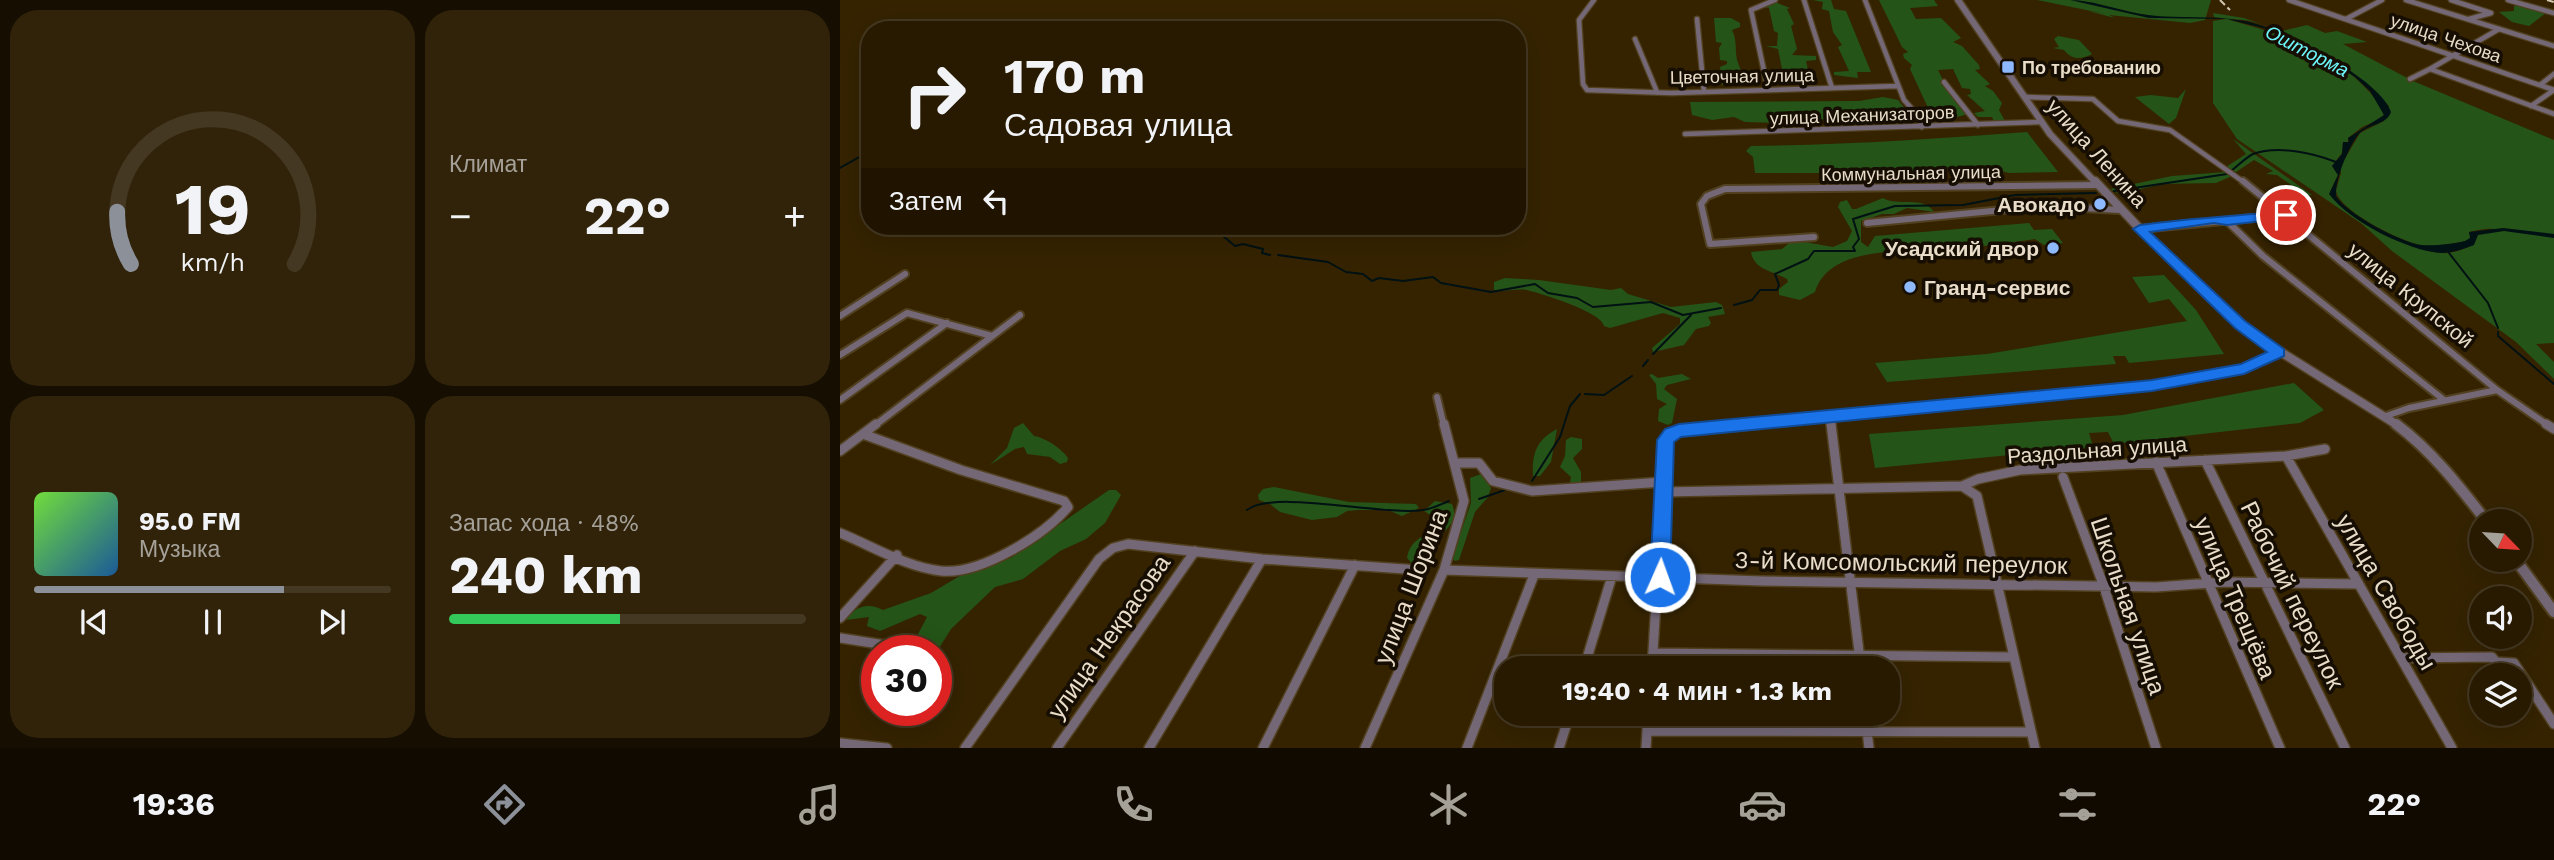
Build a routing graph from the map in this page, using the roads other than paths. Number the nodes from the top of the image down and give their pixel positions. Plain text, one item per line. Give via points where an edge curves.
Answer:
1 (1594, 0) edge
2 (1775, 0) edge
3 (1804, 0) edge
4 (1866, 0) edge
5 (1958, 0) edge
6 (2289, 0) edge
7 (2315, 0) edge
8 (2382, 0) edge
9 (2406, 0) edge
10 (2451, 0) edge
11 (2508, 0) edge
12 (2304, 5) junction
13 (2554, 13) edge
14 (1697, 19) dead end
15 (2346, 19) junction
16 (2469, 19) junction
17 (2499, 29) junction
18 (1635, 38) dead end
19 (2554, 46) edge
20 (2454, 55) junction
21 (2432, 70) junction
22 (2554, 74) edge
23 (2410, 79) dead end
24 (1944, 82) dead end
25 (2540, 85) junction
26 (1898, 86) junction
27 (1832, 88) junction
28 (1768, 90) junction
29 (2554, 90) edge
30 (1657, 92) junction
31 (1704, 92) junction
32 (2024, 97) junction
33 (2531, 106) junction
34 (2554, 114) edge
35 (2040, 122) junction
36 (1978, 125) junction
37 (1922, 127) junction
38 (1685, 134) dead end
39 (2096, 185) junction
40 (2121, 211) junction
41 (2286, 215) junction
42 (2227, 221) junction
43 (1867, 223) dead end
44 (2140, 229) junction
45 (1814, 237) dead end
46 (905, 274) dead end
47 (1020, 315) dead end
48 (840, 316) edge
49 (947, 323) junction
50 (992, 336) junction
51 (2278, 353) junction
52 (840, 355) edge
53 (2497, 390) junction
54 (1437, 397) dead end
55 (840, 400) edge
56 (2444, 400) junction
57 (2386, 416) junction
58 (1830, 418) junction
59 (2554, 429) edge
60 (863, 434) junction
61 (2325, 449) dead end
62 (840, 451) edge
63 (2286, 456) junction
64 (2205, 460) junction
65 (2156, 462) junction
66 (1455, 463) junction
67 (2063, 477) dead end
68 (1962, 486) junction
69 (1663, 487) junction
70 (1837, 490) junction
71 (2476, 509) edge
72 (840, 533) edge
73 (1195, 551) junction
74 (897, 555) junction
75 (1262, 559) junction
76 (1354, 565) junction
77 (1419, 570) dead end
78 (1444, 570) junction
79 (2525, 572) edge
80 (1534, 575) junction
81 (1612, 576) junction
82 (1660, 577) junction
83 (1852, 581) junction
84 (1996, 583) junction
85 (2265, 583) junction
86 (2103, 584) junction
87 (2208, 584) junction
88 (2358, 584) junction
89 (2554, 612) edge
90 (840, 618) edge
91 (840, 638) edge
92 (861, 641) edge
93 (1654, 653) junction
94 (1588, 656) edge
95 (1654, 656) edge
96 (1808, 656) edge
97 (1860, 656) edge
98 (1900, 657) edge
99 (2012, 657) junction
100 (2401, 658) junction
101 (2554, 724) edge
102 (1566, 726) edge
103 (1647, 726) edge
104 (1867, 726) edge
105 (1647, 731) junction
106 (2031, 732) junction
107 (1867, 733) junction
108 (840, 743) edge
109 (887, 748) edge
110 (965, 748) edge
111 (1057, 748) edge
112 (1149, 748) edge
113 (1263, 748) edge
114 (1365, 748) edge
115 (1467, 748) edge
116 (1559, 748) edge
117 (1646, 748) edge
118 (1869, 748) edge
119 (2035, 748) edge
120 (2156, 748) edge
121 (2280, 748) edge
122 (2345, 748) edge
123 (2452, 748) edge

1 - 30 street, Цветочная улица via 1580,20 1587,90
2 - 28 street via 1751,10
3 - 27 street
4 - 26 street
5 - 32 street, улица Ленина
6 - 12 street, улица Чехова
7 - 12 street
8 - 15 street
9 - 16 street
10 - 16 street via 2491,12
11 - 13 street
12 - 15 street, улица Чехова
14 - 31 street
15 - 20 street, улица Чехова
16 - 17 street
17 - 19 street
17 - 20 street
18 - 30 street
20 - 21 street
20 - 25 street, улица Чехова
21 - 23 street
21 - 33 street
22 - 25 street
24 - 36 street
25 - 29 street, улица Чехова
26 - 27 street, Цветочная улица
26 - 37 street
27 - 28 street, Цветочная улица
28 - 31 street, Цветочная улица
29 - 33 street
30 - 31 street, Цветочная улица
32 - 35 street, улица Ленина
32 - 41 street, улица Крупской via 2093,99 2118,121 2170,130
33 - 34 street
35 - 36 street, улица Механизаторов
35 - 39 street, улица Ленина
36 - 37 street, улица Механизаторов
37 - 38 street, улица Механизаторов
39 - 40 street, улица Ленина
39 - 45 street, Коммунальная улица via 1725,189 1707,196 1701,204 1710,244
40 - 43 street via 2043,206
40 - 44 street, улица Ленина
41 - 42 street
41 - 53 street, улица Крупской
42 - 44 street
42 - 56 street via 2263,256
44 - 51 street, улица Ленина via 2229,314
46 - 48 street
47 - 50 street
49 - 50 street
49 - 52 street via 907,313
49 - 55 street
50 - 60 street
51 - 57 street, улица Ленина
51 - 58 street via 2244,369 2152,386
53 - 56 street
53 - 59 street, улица Крупской
54 - 66 street, улица Шорина
56 - 57 street
57 - 71 street, улица Ленина via 2432,454
58 - 69 street via 1679,430 1666,440
58 - 70 street
60 - 62 street
60 - 74 street via 1068,504 1037,535 993,559 943,571
61 - 63 street, Раздольная улица
63 - 64 street, Раздольная улица
63 - 88 street, улица Свободы
64 - 65 street, Раздольная улица
64 - 85 street, Рабочий переулок
65 - 68 street, Раздольная улица via 2021,470
65 - 87 street, улица Трещёва
66 - 69 street, Раздольная улица via 1479,463 1493,481 1532,491
66 - 78 street, улица Шорина via 1464,501
67 - 86 street, Школьная улица
68 - 70 street, Раздольная улица
68 - 84 street via 1977,496
69 - 70 street, Раздольная улица
69 - 82 street
70 - 83 street
72 - 74 street
73 - 75 street
73 - 110 street via 1128,544 1099,559
73 - 111 street, улица Некрасова
74 - 90 street
75 - 76 street
75 - 112 street
76 - 77 street
76 - 113 street
78 - 80 street, 3-й Комсомольский переулок
78 - 114 street, улица Шорина
79 - 89 street
80 - 81 street, 3-й Комсомольский переулок
80 - 115 street
81 - 82 street, 3-й Комсомольский переулок
81 - 94 street
82 - 83 street, 3-й Комсомольский переулок
82 - 93 street
83 - 84 street, 3-й Комсомольский переулок
83 - 97 street
84 - 86 street, 3-й Комсомольский переулок
84 - 99 street
85 - 87 street, 3-й Комсомольский переулок
85 - 88 street, 3-й Комсомольский переулок
85 - 122 street, Рабочий переулок
86 - 87 street, 3-й Комсомольский переулок
86 - 120 street, Школьная улица
87 - 121 street, улица Трещёва
88 - 100 street, улица Свободы
91 - 92 street
93 - 95 street
93 - 96 street
98 - 99 street
99 - 106 street
100 - 101 street via 2492,657 2496,662 2514,663
100 - 123 street, улица Свободы
102 - 116 street
103 - 105 street
104 - 107 street
105 - 107 street
105 - 117 street
106 - 107 street
106 - 119 street
107 - 118 street
108 - 109 street

